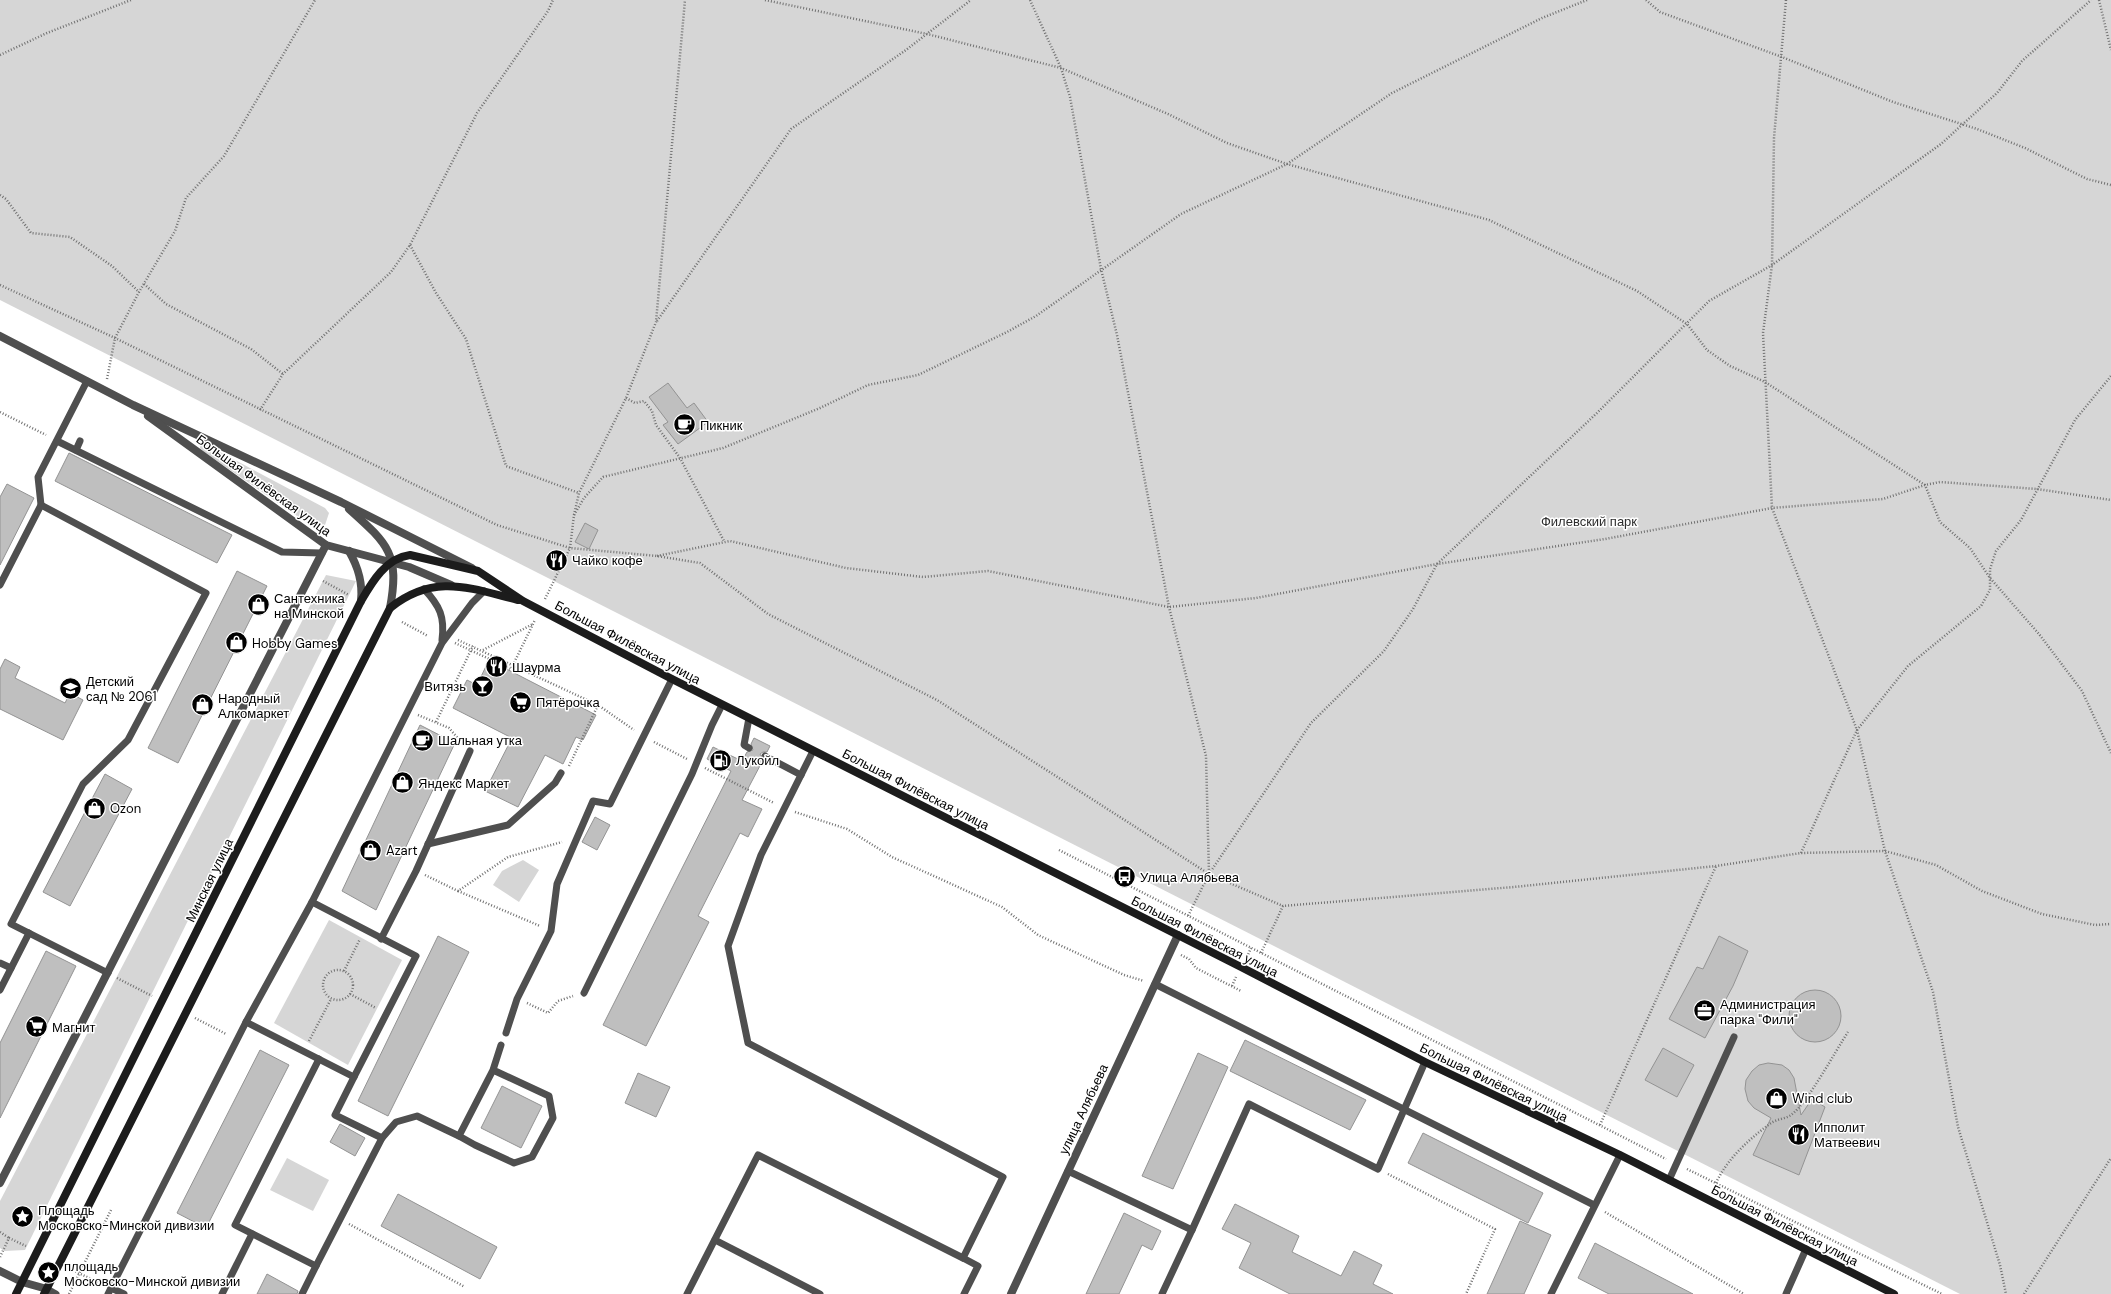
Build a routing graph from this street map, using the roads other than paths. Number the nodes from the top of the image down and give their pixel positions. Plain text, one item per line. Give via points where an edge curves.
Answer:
1 (0, 336) edge
2 (87, 381) junction
3 (133, 405) junction
4 (57, 441) junction
5 (80, 441) dead end
6 (76, 450) junction
7 (341, 502) junction
8 (41, 505) junction
9 (326, 545) junction
10 (350, 550) junction
11 (322, 553) junction
12 (391, 562) junction
13 (478, 571) junction
14 (0, 585) edge
15 (451, 585) junction
16 (424, 589) junction
17 (484, 592) junction
18 (361, 601) junction
19 (523, 601) junction
20 (390, 608) junction
21 (442, 643) junction
22 (672, 679) junction
23 (722, 705) junction
24 (749, 718) junction
25 (749, 748) dead end
26 (470, 751) road end
27 (814, 751) junction
28 (765, 756) dead end
29 (560, 773) road end
30 (801, 775) junction
31 (428, 844) junction
32 (312, 902) junction
33 (29, 933) junction
34 (1178, 935) junction
35 (381, 938) junction
36 (0, 963) edge
37 (11, 968) junction
38 (108, 973) junction
39 (1155, 984) junction
40 (0, 990) edge
41 (584, 992) road end
42 (246, 1022) junction
43 (506, 1033) dead end
44 (1734, 1037) dead end
45 (501, 1045) dead end
46 (319, 1059) junction
47 (1425, 1062) junction
48 (493, 1070) junction
49 (354, 1077) junction
50 (1405, 1110) junction
51 (459, 1136) junction
52 (382, 1138) junction
53 (1620, 1155) junction
54 (1068, 1171) junction
55 (1669, 1180) junction
56 (0, 1183) edge
57 (1594, 1206) junction
58 (1192, 1230) junction
59 (252, 1234) junction
60 (715, 1240) junction
61 (1806, 1249) junction
62 (964, 1258) junction
63 (316, 1266) junction
64 (0, 1271) edge
65 (22, 1282) junction
66 (110, 1291) edge
67 (45, 1292) edge
68 (16, 1294) edge
69 (56, 1294) edge
70 (124, 1294) edge
71 (222, 1294) edge
72 (302, 1294) edge
73 (687, 1294) edge
74 (820, 1294) edge
75 (964, 1294) edge
76 (1011, 1294) edge
77 (1162, 1294) edge
78 (1551, 1294) edge
79 (1786, 1294) edge
80 (1894, 1294) edge

1 - 2 street, Большая Филёвская улица
2 - 3 street, Большая Филёвская улица
2 - 4 lane
3 - 7 street, Большая Филёвская улица
3 - 9 street, Большая Филёвская улица
4 - 6 lane
4 - 8 lane via 38,477
5 - 6 lane
6 - 11 lane via 282,552
7 - 12 street, Большая Филёвская улица via 378,536 388,551
7 - 13 street, Большая Филёвская улица
8 - 14 lane
8 - 33 lane via 206,593 128,740 83,784 11,924
9 - 10 street, Большая Филёвская улица
9 - 11 street
10 - 12 street, Большая Филёвская улица
10 - 18 street via 363,587
11 - 38 street
12 - 13 main road, Минская улица via 403,556 416,556
12 - 15 street, Большая Филёвская улица
12 - 18 main road, Минская улица via 376,577
12 - 20 street, Большая Филёвская улица via 394,580
13 - 19 main road, Большая Филёвская улица
15 - 16 main road
15 - 17 main road
16 - 20 main road via 404,597
16 - 21 lane via 437,606 444,623
17 - 19 main road
17 - 21 lane via 472,603
18 - 65 main road, Минская улица
19 - 22 main road, Большая Филёвская улица
20 - 67 main road
21 - 32 lane
22 - 23 main road, Большая Филёвская улица
22 - 43 lane via 610,804 593,801 557,884 551,931 517,998
23 - 24 main road, Большая Филёвская улица
23 - 41 lane via 696,764
24 - 25 lane via 744,745
24 - 27 main road, Большая Филёвская улица
26 - 31 lane
27 - 30 lane
27 - 34 main road, Большая Филёвская улица
28 - 30 lane
29 - 31 lane via 555,783 508,825
30 - 62 lane via 761,855 728,946 748,1043 1003,1177
31 - 35 lane
32 - 35 lane
32 - 42 lane
33 - 37 lane
33 - 38 lane
34 - 39 street, улица Алябьева
34 - 47 main road, Большая Филёвская улица
35 - 49 lane via 416,956
36 - 37 lane
37 - 40 lane
38 - 56 street
39 - 50 lane
39 - 54 street, улица Алябьева
42 - 46 lane
42 - 66 lane
44 - 55 lane
45 - 48 lane
46 - 49 lane
46 - 59 lane via 235,1225
47 - 50 lane
47 - 53 main road, Большая Филёвская улица
48 - 51 lane
48 - 51 lane via 549,1096 553,1118 532,1157 514,1163
49 - 52 lane via 335,1115
50 - 57 lane
50 - 58 lane via 1378,1169 1249,1104
51 - 52 lane via 417,1116 396,1122
52 - 63 lane
53 - 55 main road, Большая Филёвская улица
53 - 57 lane
54 - 58 lane
54 - 76 street, улица Алябьева
55 - 61 main road, Большая Филёвская улица
57 - 78 lane
58 - 77 lane
59 - 63 lane
59 - 71 lane
60 - 62 lane via 758,1156
60 - 73 lane
60 - 74 lane
61 - 79 lane
61 - 80 main road, Большая Филёвская улица
62 - 75 lane via 978,1266
63 - 72 lane
64 - 65 street
65 - 67 street
65 - 68 main road, Минская улица
66 - 70 lane
67 - 69 lane

